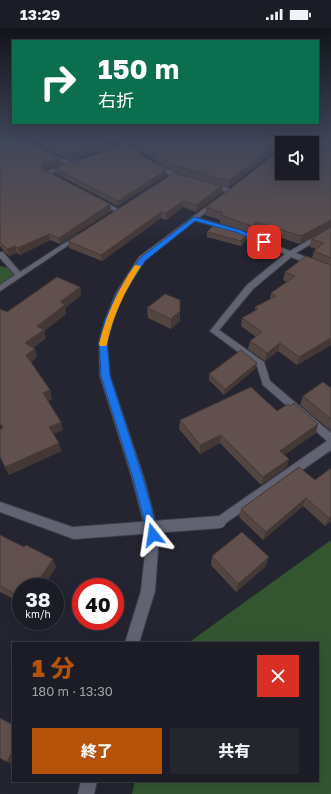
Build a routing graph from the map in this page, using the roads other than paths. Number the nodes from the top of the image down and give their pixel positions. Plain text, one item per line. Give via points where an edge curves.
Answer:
1 (51, 175) edge
2 (167, 175) edge
3 (187, 179) edge
4 (66, 183) edge
5 (202, 183) edge
6 (92, 197) edge
7 (112, 215) edge
8 (194, 219) junction
9 (331, 229) edge
10 (85, 232) edge
11 (291, 253) junction
12 (0, 254) edge
13 (331, 271) edge
14 (19, 275) junction
15 (0, 289) edge
16 (331, 439) edge
17 (331, 444) edge
18 (0, 507) edge
19 (132, 642) edge
20 (90, 782) edge
21 (86, 794) edge

1 - 4 street
2 - 3 street
5 - 8 street via 234,188
6 - 7 street via 121,209
8 - 11 street via 238,231
8 - 19 street via 142,259 120,293 103,342 105,376 138,478 153,535 148,591
9 - 11 street
10 - 14 street
11 - 13 street
11 - 16 street via 250,287 214,331 261,364 266,383
12 - 14 street
14 - 15 street
17 - 18 street, bridge via 220,522 74,533
20 - 21 street

